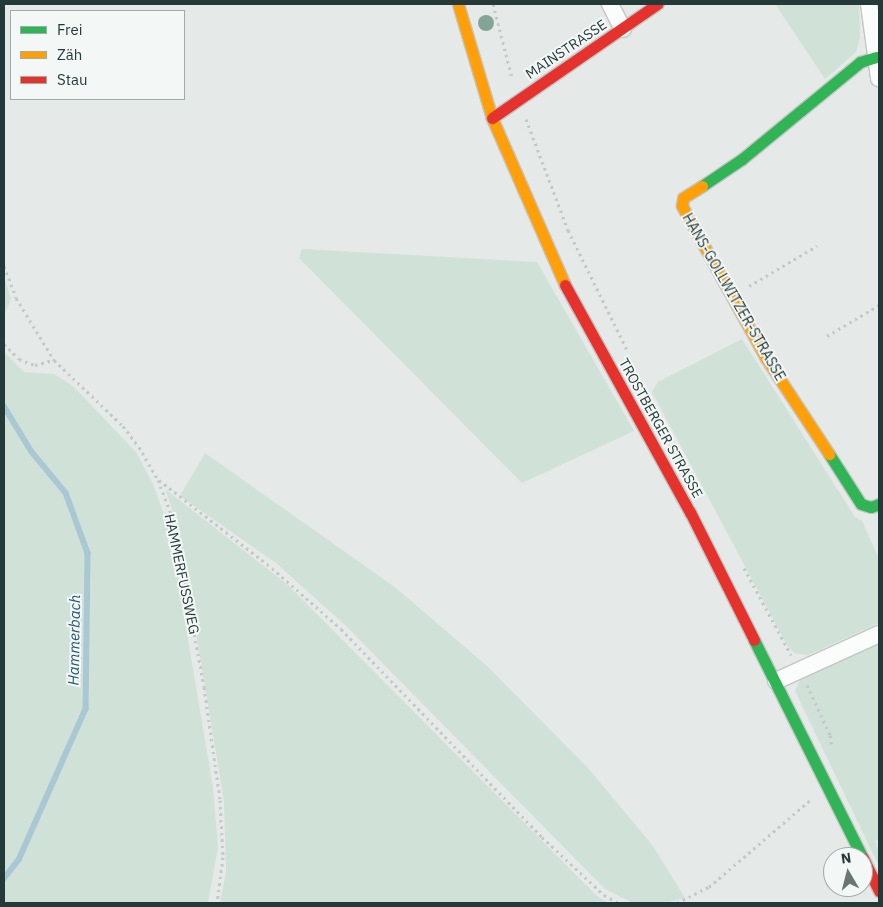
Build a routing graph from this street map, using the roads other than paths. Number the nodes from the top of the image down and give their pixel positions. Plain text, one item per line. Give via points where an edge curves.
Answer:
1 (458, 4) edge
2 (610, 4) edge
3 (657, 4) edge
4 (868, 4) edge
5 (623, 28) junction
6 (876, 57) junction
7 (879, 78) edge
8 (492, 118) junction
9 (879, 504) edge
10 (879, 634) edge
11 (776, 681) junction
12 (858, 847) edge
13 (873, 879) edge
14 (879, 891) edge

1 - 8 main road, TROSTBERGER STRASSE
2 - 5 street
3 - 5 main road, MAINSTRASSE
4 - 6 street
5 - 8 main road, MAINSTRASSE
6 - 7 street
6 - 9 main road, HANS-GOLLWITZER-STRASSE via 860,62 742,159 683,198 682,206 766,358 861,504 871,507
8 - 11 main road, TROSTBERGER STRASSE via 570,296 690,512
10 - 11 street
11 - 12 main road, TROSTBERGER STRASSE
13 - 14 main road, TROSTBERGER STRASSE

